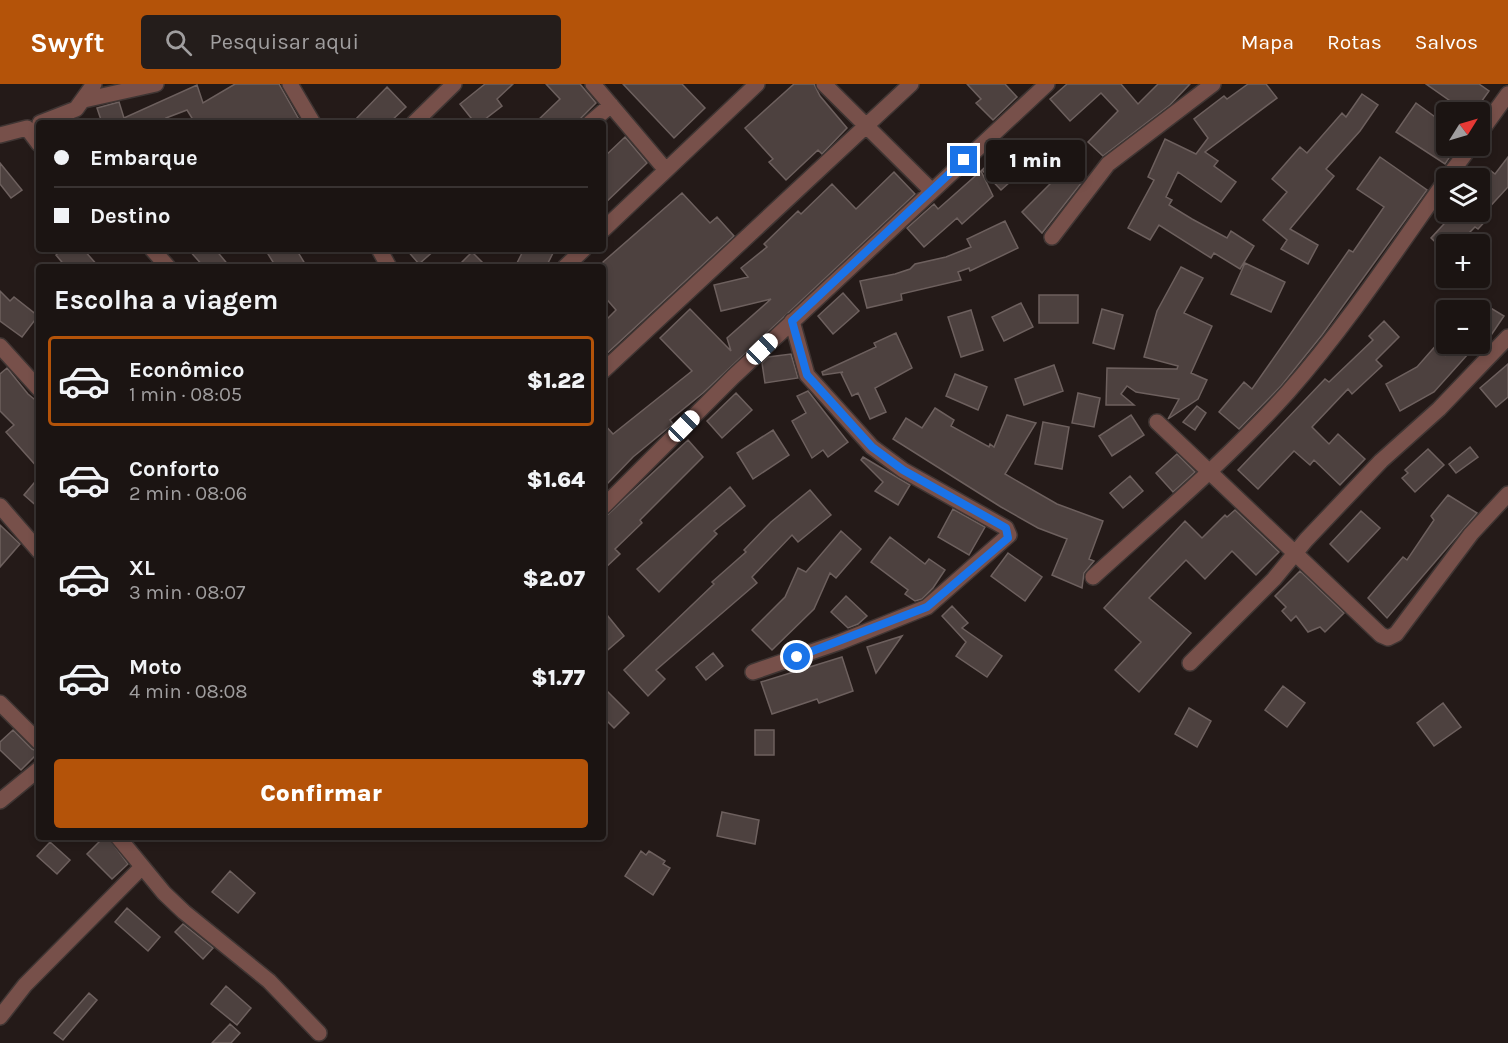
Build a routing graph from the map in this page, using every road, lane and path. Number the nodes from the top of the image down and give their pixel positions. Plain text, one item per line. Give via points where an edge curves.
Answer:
1 (94, 84) edge
2 (156, 84) edge
3 (290, 84) edge
4 (454, 84) edge
5 (593, 84) edge
6 (757, 84) edge
7 (824, 84) edge
8 (910, 84) edge
9 (1047, 84) edge
10 (1213, 84) edge
11 (1508, 94) edge
12 (84, 100) junction
13 (610, 105) junction
14 (1490, 119) edge
15 (48, 120) edge
16 (311, 120) edge
17 (417, 120) edge
18 (593, 120) edge
19 (36, 125) edge
20 (864, 125) junction
21 (0, 135) edge
22 (665, 169) junction
23 (932, 191) junction
24 (1436, 194) edge
25 (606, 227) edge
26 (1052, 237) dead end
27 (155, 252) edge
28 (581, 252) edge
29 (165, 264) edge
30 (568, 264) edge
31 (792, 321) junction
32 (1508, 337) edge
33 (0, 346) edge
34 (606, 367) edge
35 (36, 386) edge
36 (1157, 422) dead end
37 (1209, 471) junction
38 (1508, 494) edge
39 (606, 504) edge
40 (0, 506) edge
41 (36, 547) edge
42 (1295, 554) junction
43 (1093, 577) dead end
44 (1190, 663) dead end
45 (753, 672) dead end
46 (0, 703) edge
47 (36, 739) edge
48 (36, 771) edge
49 (0, 801) edge
50 (120, 840) edge
51 (142, 867) junction
52 (0, 1017) edge
53 (319, 1033) dead end

1 - 12 street
2 - 12 street
3 - 16 street
4 - 17 street
5 - 13 street
6 - 22 street
7 - 20 street
8 - 20 street
9 - 23 street
10 - 26 street via 1108,164
11 - 14 street
12 - 15 street via 76,109
13 - 18 street
13 - 22 street
19 - 21 street
20 - 23 street
20 - 34 street
22 - 25 street
23 - 31 street
24 - 37 street via 1287,393
27 - 29 street
28 - 30 street
31 - 39 street
31 - 45 street via 807,375 872,447 911,475 1006,528 1009,535 927,607
32 - 42 street via 1381,461
33 - 35 street
36 - 37 street
37 - 42 street
37 - 43 street
38 - 42 street via 1471,534 1392,637 1381,635
40 - 41 street
42 - 44 street
46 - 47 street
48 - 49 street
50 - 51 street
51 - 52 street via 25,985
51 - 53 street via 183,912 269,981

